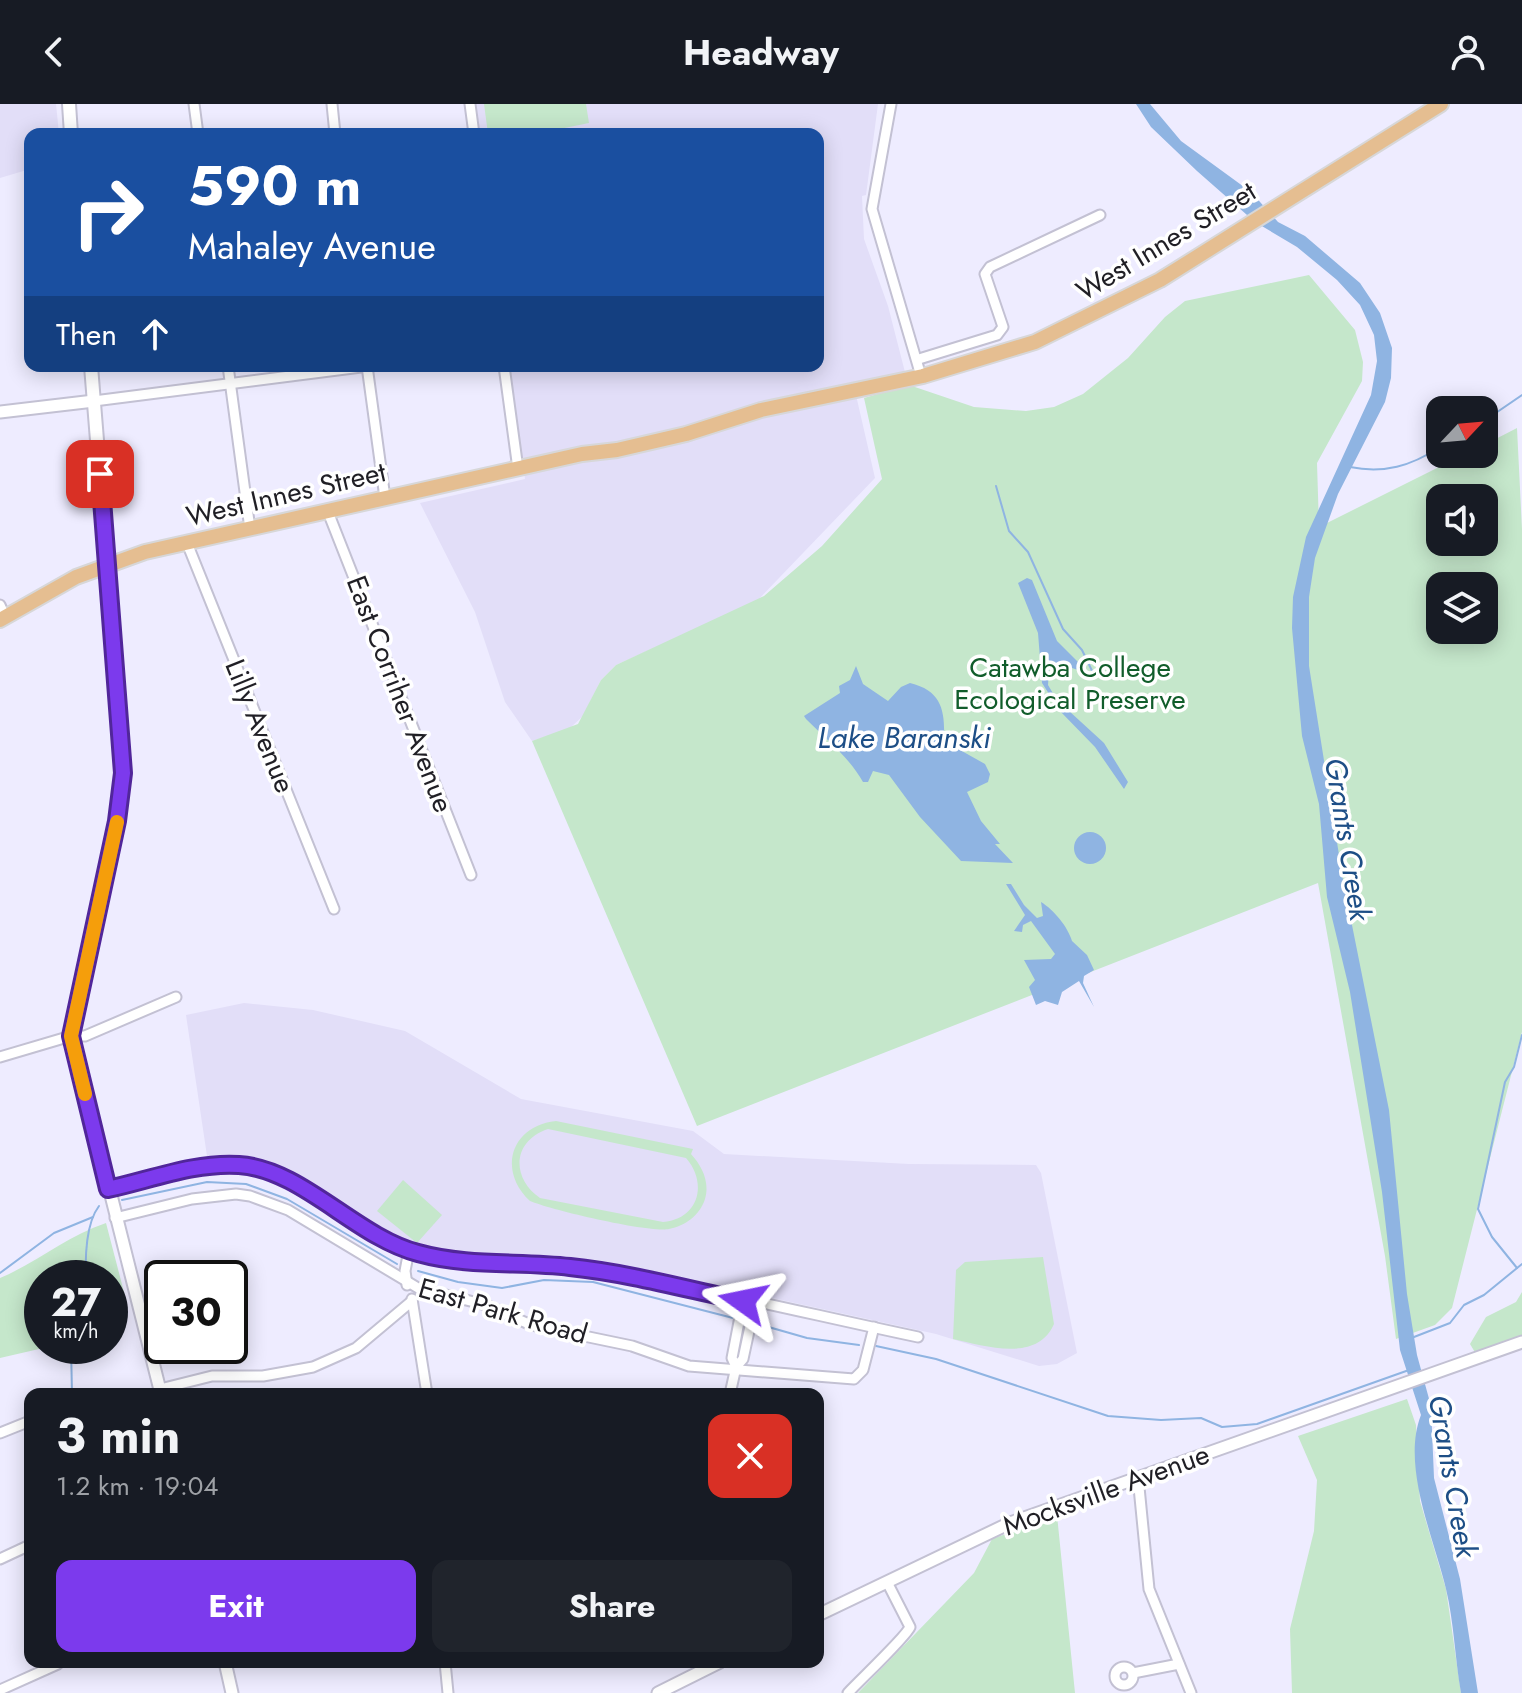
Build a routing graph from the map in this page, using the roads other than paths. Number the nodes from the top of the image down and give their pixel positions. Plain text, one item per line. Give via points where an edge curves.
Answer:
1 (69, 104) edge
2 (194, 104) edge
3 (332, 104) edge
4 (470, 104) edge
5 (882, 104) edge
6 (1434, 106) edge
7 (890, 108) edge
8 (71, 128) edge
9 (197, 128) edge
10 (334, 128) edge
11 (473, 128) edge
12 (1100, 215) dead end
13 (919, 359) junction
14 (92, 372) edge
15 (229, 372) edge
16 (319, 372) edge
17 (369, 372) edge
18 (505, 372) edge
19 (921, 376) junction
20 (230, 383) junction
21 (94, 401) junction
22 (0, 412) edge
23 (518, 469) junction
24 (385, 498) junction
25 (328, 512) junction
26 (250, 529) junction
27 (187, 543) junction
28 (107, 564) junction
29 (2, 614) edge
30 (471, 875) dead end
31 (334, 909) dead end
32 (176, 997) dead end
33 (71, 1036) junction
34 (0, 1057) edge
35 (108, 1189) junction
36 (115, 1218) junction
37 (409, 1250) junction
38 (406, 1283) junction
39 (412, 1301) junction
40 (743, 1301) junction
41 (755, 1303) junction
42 (874, 1327) junction
43 (918, 1337) dead end
44 (1522, 1342) edge
45 (736, 1367) junction
46 (159, 1388) edge
47 (170, 1388) edge
48 (426, 1388) edge
49 (731, 1388) edge
50 (24, 1423) edge
51 (0, 1433) edge
52 (1138, 1477) junction
53 (24, 1548) edge
54 (0, 1559) edge
55 (887, 1582) junction
56 (824, 1612) edge
57 (1179, 1664) junction
58 (49, 1668) edge
59 (226, 1668) edge
60 (446, 1668) edge
61 (708, 1668) edge
62 (1133, 1673) dead end
63 (0, 1690) edge
64 (232, 1693) edge
65 (448, 1693) edge
66 (658, 1693) edge
67 (848, 1693) edge
68 (1191, 1693) edge

1 - 8 main road
2 - 9 street
3 - 10 street
4 - 11 street
5 - 7 street
6 - 19 main road, West Innes Street via 1160,280 1071,326 994,357
7 - 13 street via 872,209
12 - 13 street via 990,267 985,274 1003,327 997,335
13 - 19 street
14 - 21 main road
15 - 20 street
16 - 20 street
17 - 24 street
18 - 23 street
19 - 23 main road, West Innes Street via 873,394 763,418 749,416
20 - 21 street
20 - 26 street
21 - 22 street
21 - 28 main road
23 - 24 main road, West Innes Street
24 - 25 main road, West Innes Street
25 - 26 main road, West Innes Street
25 - 30 street, East Corriher Avenue
26 - 27 main road, West Innes Street
27 - 28 main road, West Innes Street
27 - 31 street, Lilly Avenue
28 - 29 main road, West Innes Street
28 - 33 street via 121,801
32 - 33 street via 85,1036
33 - 34 street
33 - 35 street
35 - 36 street
35 - 37 street via 208,1166 259,1168
36 - 38 street, East Park Road via 218,1195 263,1199
36 - 46 street
37 - 38 street
37 - 40 street via 471,1262 591,1269
38 - 39 street
38 - 45 street, East Park Road via 486,1305 531,1325 632,1346 672,1363
39 - 47 street via 356,1348 313,1367 263,1376 212,1376
39 - 48 street
40 - 41 street
40 - 45 street via 732,1358
41 - 42 street
41 - 45 street via 743,1359
42 - 43 street
42 - 45 street, East Park Road via 863,1370 854,1379
44 - 52 street, Mocksville Avenue
45 - 49 street
50 - 51 street
52 - 55 street, Mocksville Avenue via 1010,1523
52 - 57 street via 1149,1589
53 - 54 street
55 - 56 street, Mocksville Avenue
55 - 67 street via 910,1627 908,1633
57 - 62 street
57 - 68 street
58 - 63 street
59 - 64 street
60 - 65 street
61 - 66 street

